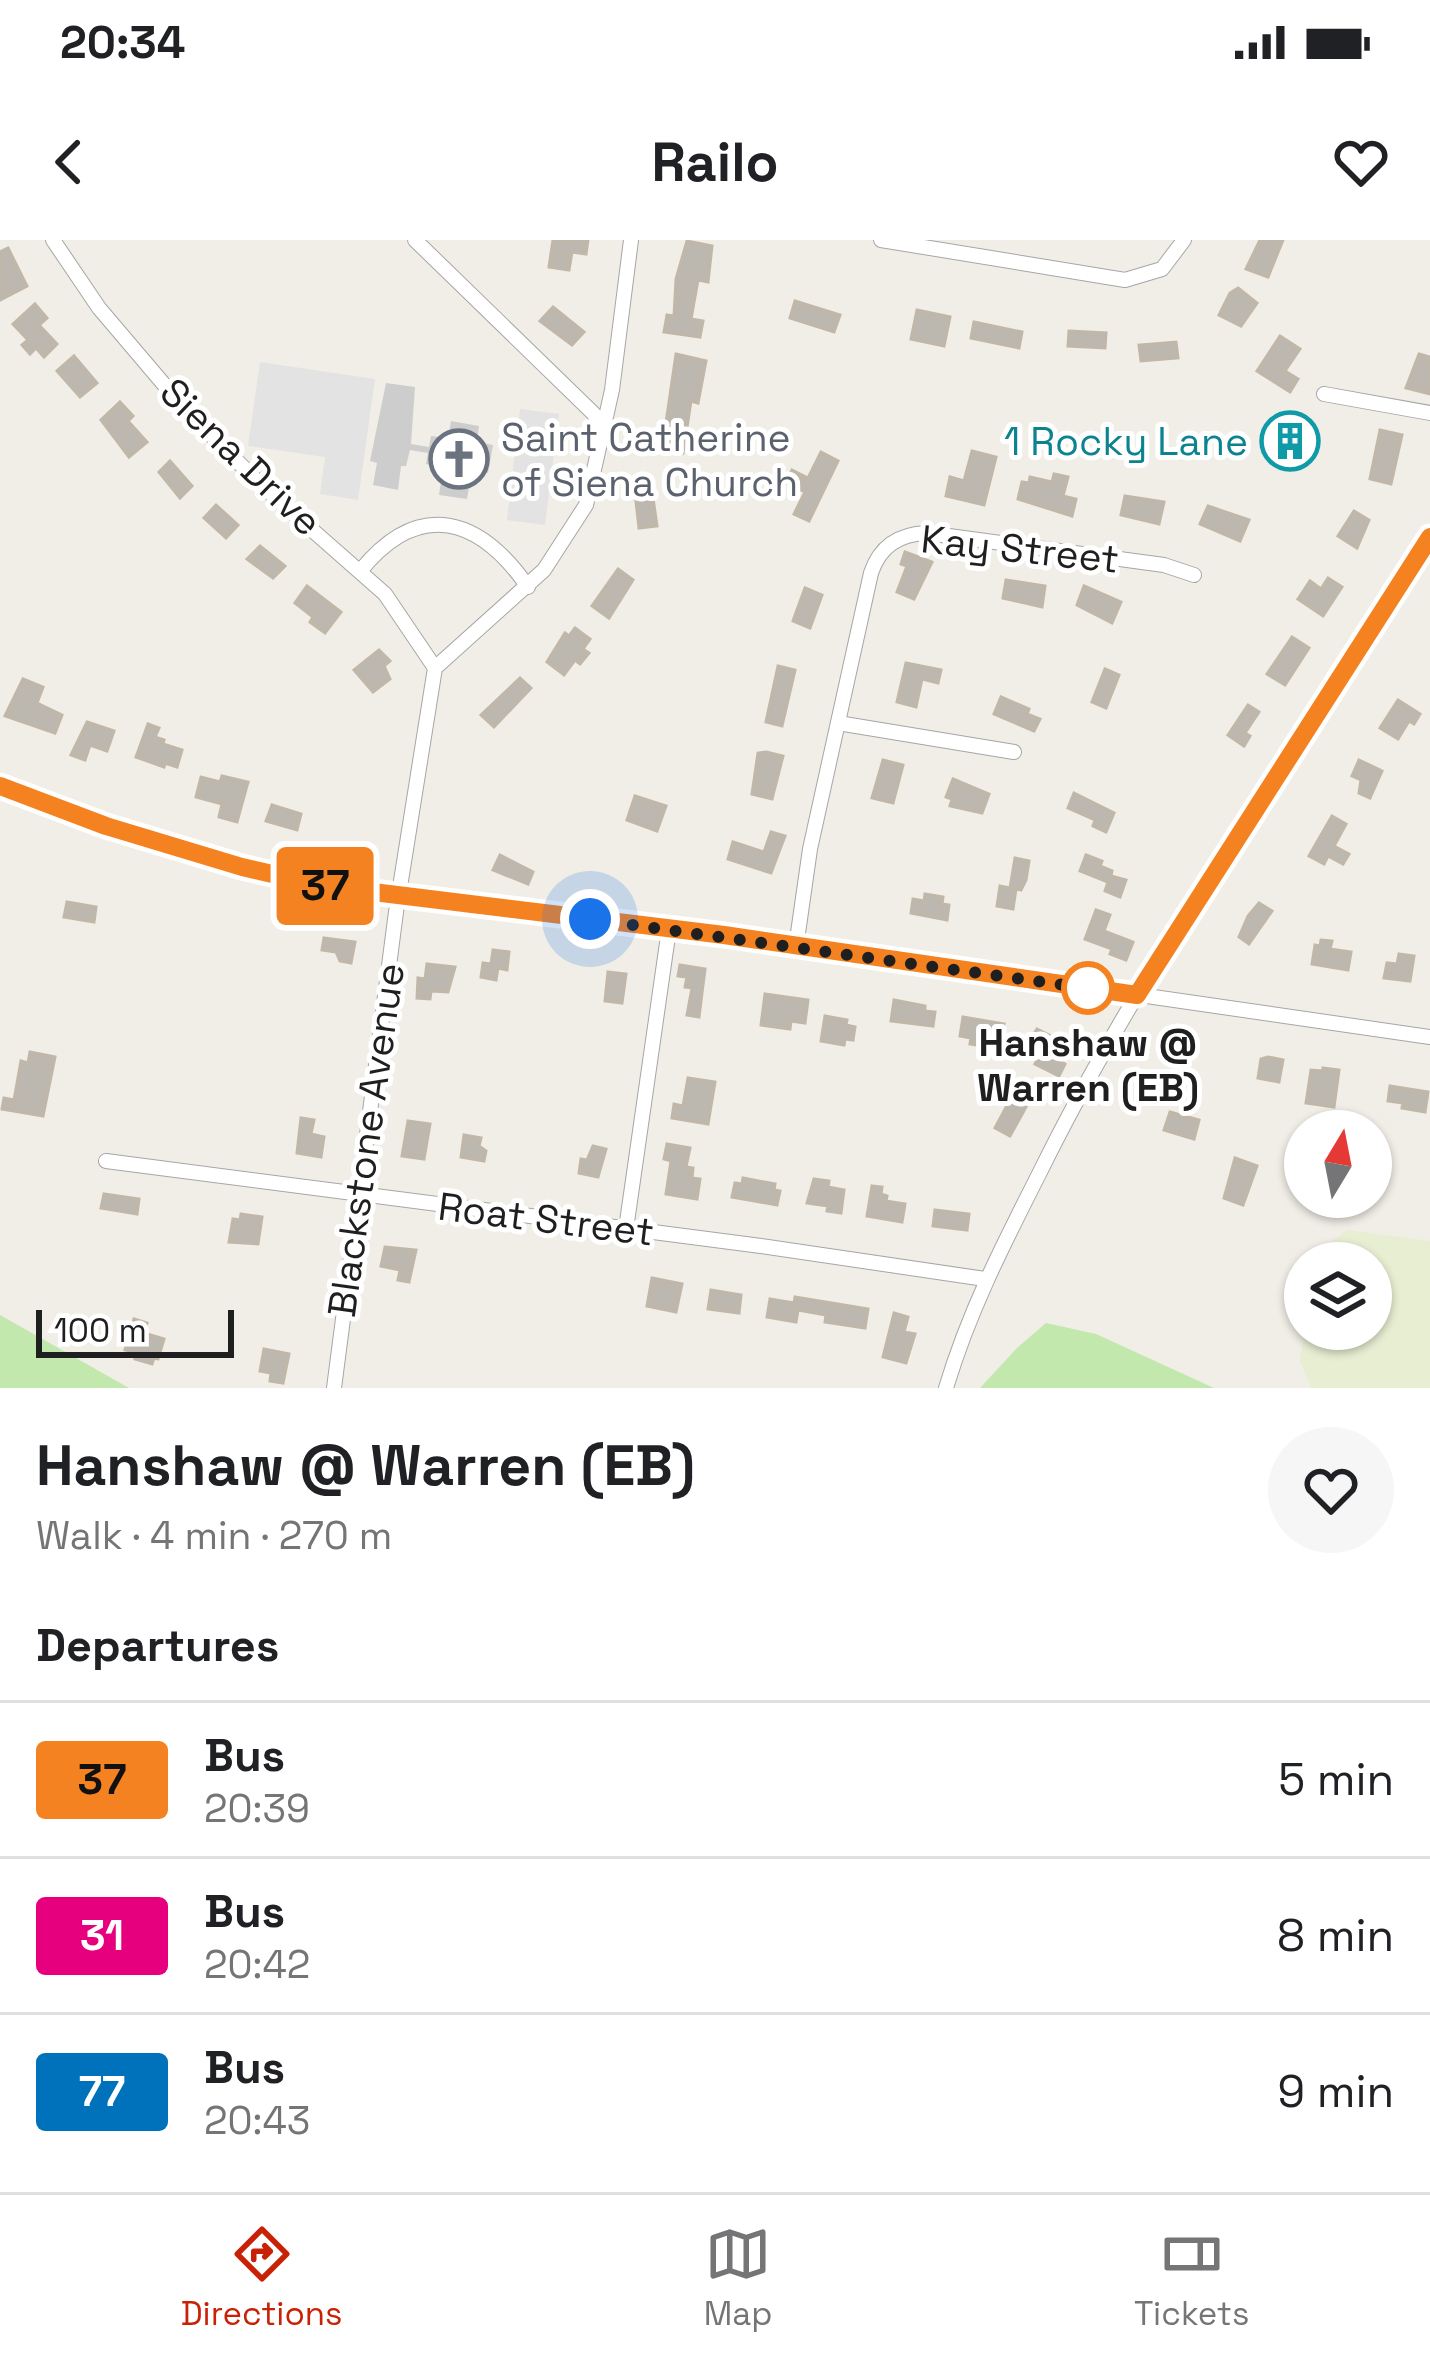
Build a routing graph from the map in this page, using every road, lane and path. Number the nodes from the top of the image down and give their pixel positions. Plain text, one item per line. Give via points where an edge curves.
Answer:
1 (53, 240) edge
2 (415, 240) edge
3 (632, 240) edge
4 (881, 240) edge
5 (1184, 240) edge
6 (1324, 394) dead end
7 (1430, 413) edge
8 (602, 434) junction
9 (1430, 537) edge
10 (361, 570) junction
11 (1194, 574) dead end
12 (528, 586) junction
13 (435, 668) junction
14 (838, 723) junction
15 (1014, 752) dead end
16 (0, 786) edge
17 (399, 896) junction
18 (669, 929) junction
19 (796, 947) junction
20 (1137, 995) junction
21 (1430, 1036) edge
22 (106, 1161) dead end
23 (358, 1196) junction
24 (626, 1229) junction
25 (985, 1279) junction
26 (334, 1388) edge
27 (946, 1388) edge

1 - 10 street, Siena Drive via 109,321 198,423
2 - 8 street via 594,414
3 - 8 street
4 - 5 street via 1125,280 1162,269
6 - 7 street
8 - 12 street via 586,505
9 - 20 street
10 - 12 street via 402,533 456,527 504,553
10 - 13 street, Siena Drive
11 - 14 street, Kay Street via 906,535 874,563
12 - 13 street
13 - 17 street, Blackstone Avenue
14 - 15 street
14 - 19 street, Kay Street
16 - 17 street via 242,867
17 - 18 street
17 - 23 street, Blackstone Avenue
18 - 19 street
18 - 24 street
19 - 20 street
20 - 21 street
20 - 25 street
22 - 23 street, Roat Street
23 - 24 street, Roat Street
23 - 26 street, Blackstone Avenue
24 - 25 street, Roat Street
25 - 27 street

